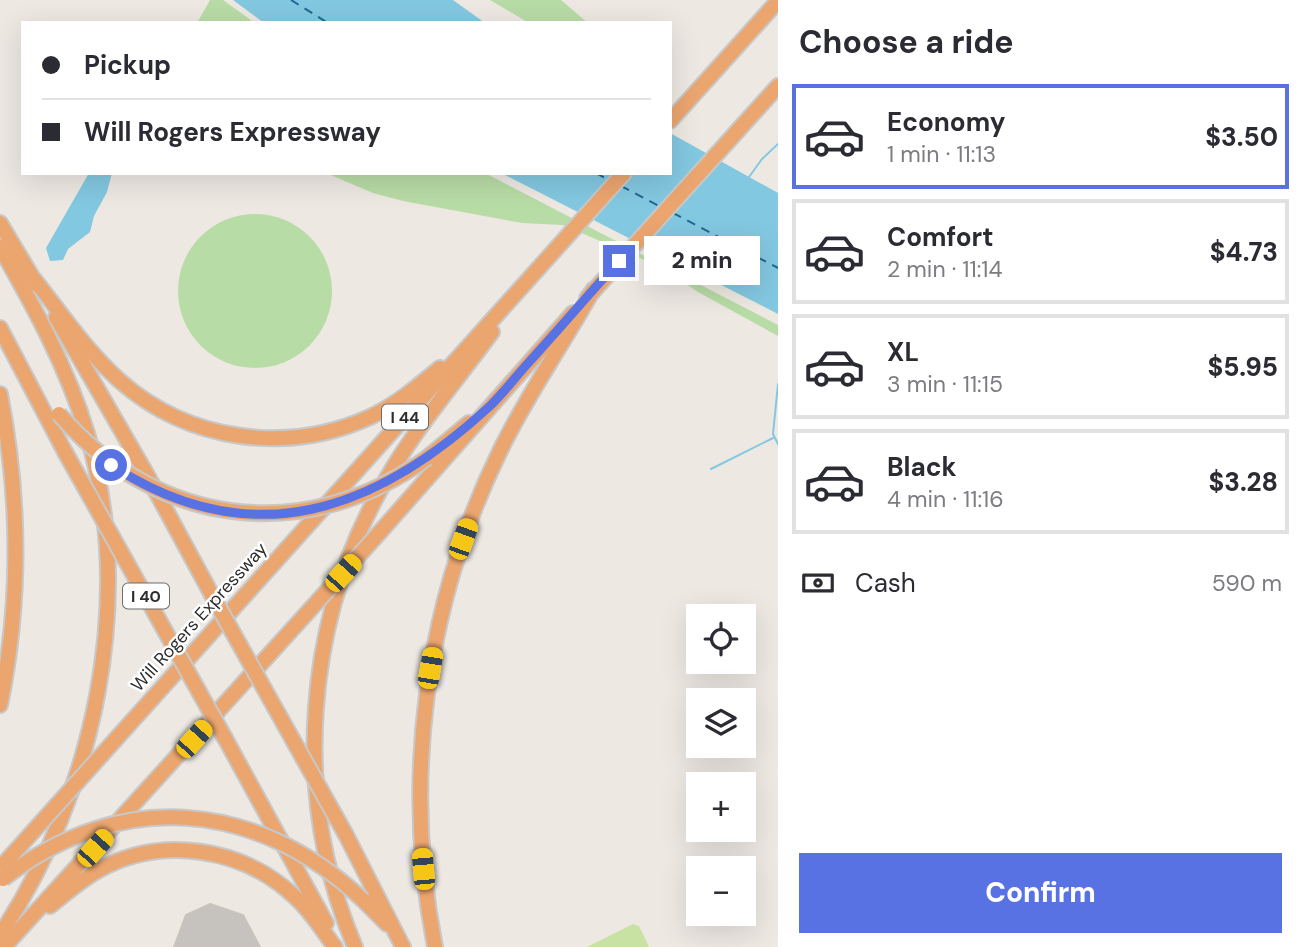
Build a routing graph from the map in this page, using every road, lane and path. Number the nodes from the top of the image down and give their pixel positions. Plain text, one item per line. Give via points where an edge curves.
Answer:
1 (778, 1) edge
2 (778, 86) edge
3 (672, 119) edge
4 (622, 175) edge
5 (0, 223) edge
6 (0, 247) edge
7 (34, 279) junction
8 (529, 279) junction
9 (593, 290) junction
10 (0, 328) edge
11 (478, 335) junction
12 (12, 351) junction
13 (0, 394) edge
14 (492, 404) junction
15 (0, 705) edge
16 (2, 873) edge
17 (19, 931) junction
18 (396, 932) junction
19 (0, 934) edge
20 (4, 947) edge
21 (336, 947) edge
22 (355, 947) edge
23 (403, 947) edge
24 (435, 947) edge

1 - 3 highway
2 - 9 highway
4 - 8 highway, Will Rogers Expressway / I 44
5 - 7 highway
6 - 19 highway via 50,338 87,436 102,515 106,596 100,676 81,762 42,863
7 - 11 highway via 104,366 137,395 187,422 241,437 298,437 370,417 408,394
7 - 18 highway, bridge via 147,475
8 - 11 highway, Will Rogers Expressway / I 44
8 - 22 highway via 387,477 361,528 329,618 315,712 316,794 330,872
9 - 14 highway
9 - 24 highway via 501,448 471,516 446,594 427,687 421,758 421,847
10 - 12 highway, I 40
11 - 16 highway, Will Rogers Expressway / I 44, bridge
12 - 14 highway, bridge via 59,414 100,455 138,481 187,502 240,513 289,513 336,504 387,483 427,458
12 - 21 highway, I 40, bridge
13 - 15 highway via 12,470 16,547 12,628
14 - 17 highway, bridge
16 - 18 highway, bridge via 79,834 127,821 183,817 236,826 289,845 338,877
17 - 20 highway
17 - 21 highway via 99,870 138,855 179,849 223,856 271,877 308,909
18 - 23 highway

